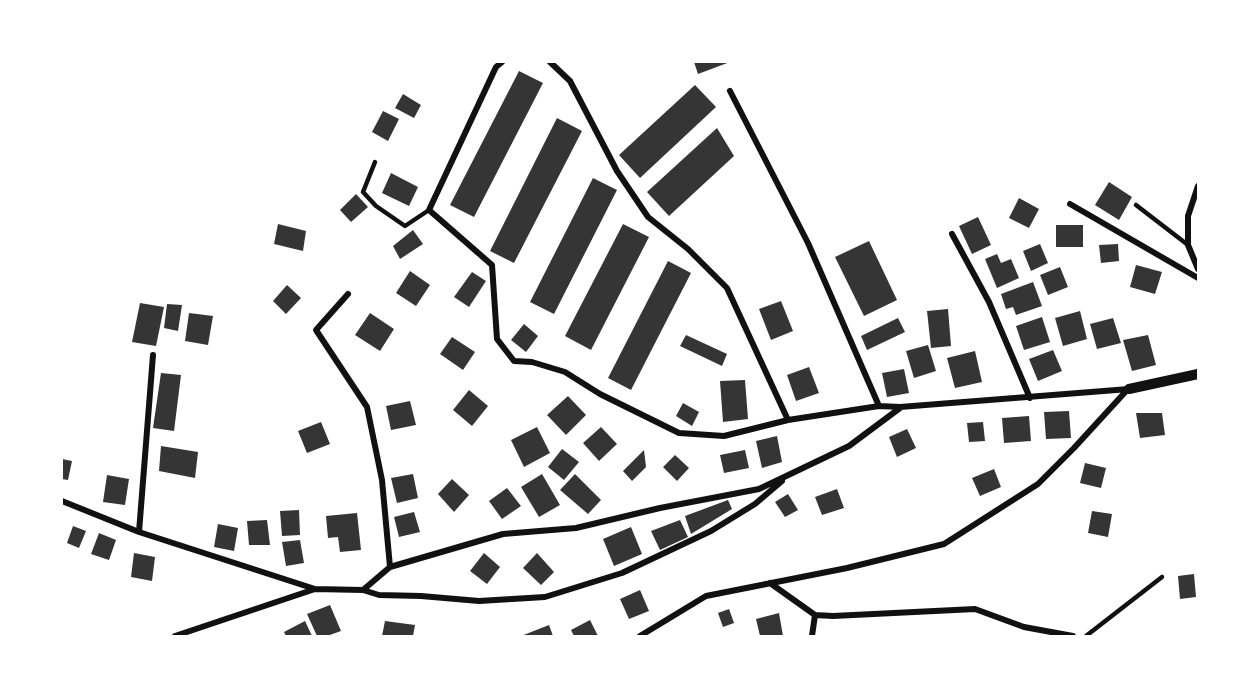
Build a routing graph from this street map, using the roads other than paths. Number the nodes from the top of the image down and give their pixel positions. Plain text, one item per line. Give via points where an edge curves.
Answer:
1 (502, 62) edge
2 (550, 62) edge
3 (730, 91) dead end
4 (375, 162) dead end
5 (1198, 186) edge
6 (1070, 204) dead end
7 (1136, 205) dead end
8 (429, 210) junction
9 (952, 234) dead end
10 (1188, 245) junction
11 (1198, 269) edge
12 (1198, 278) edge
13 (348, 294) dead end
14 (153, 355) dead end
15 (1198, 374) edge
16 (1129, 389) junction
17 (1030, 398) junction
18 (879, 406) junction
19 (900, 407) junction
20 (788, 420) junction
21 (790, 475) junction
22 (62, 501) edge
23 (140, 532) junction
24 (390, 567) junction
25 (1162, 577) dead end
26 (770, 583) junction
27 (315, 589) junction
28 (363, 590) junction
29 (815, 615) junction
30 (175, 636) edge
31 (640, 636) edge
32 (812, 636) edge
33 (1073, 636) edge
34 (1086, 636) edge

1 - 8 street via 496,67
2 - 20 street via 570,81 617,171 648,217 727,288
3 - 18 street via 808,243
4 - 8 lane via 363,192 376,206 405,226
5 - 10 street via 1188,216
6 - 12 street
7 - 10 lane
8 - 20 street via 492,265 497,339 514,361 565,372 679,433 724,436
9 - 17 street via 989,302
10 - 11 street
13 - 24 street via 316,330 368,407 382,480
14 - 23 street
15 - 16 street
16 - 17 street
16 - 26 street via 1038,484 944,544
17 - 19 street
18 - 19 street
18 - 20 street
19 - 21 street via 849,446
21 - 24 street via 759,489 576,528 503,534
21 - 28 street via 755,504 711,531 622,573 545,597 479,602 379,595
22 - 23 street
23 - 27 street
24 - 28 street
25 - 34 lane
26 - 29 street
26 - 31 street via 706,596
27 - 28 street
27 - 30 street
29 - 32 street
29 - 33 street via 975,609 1024,627

